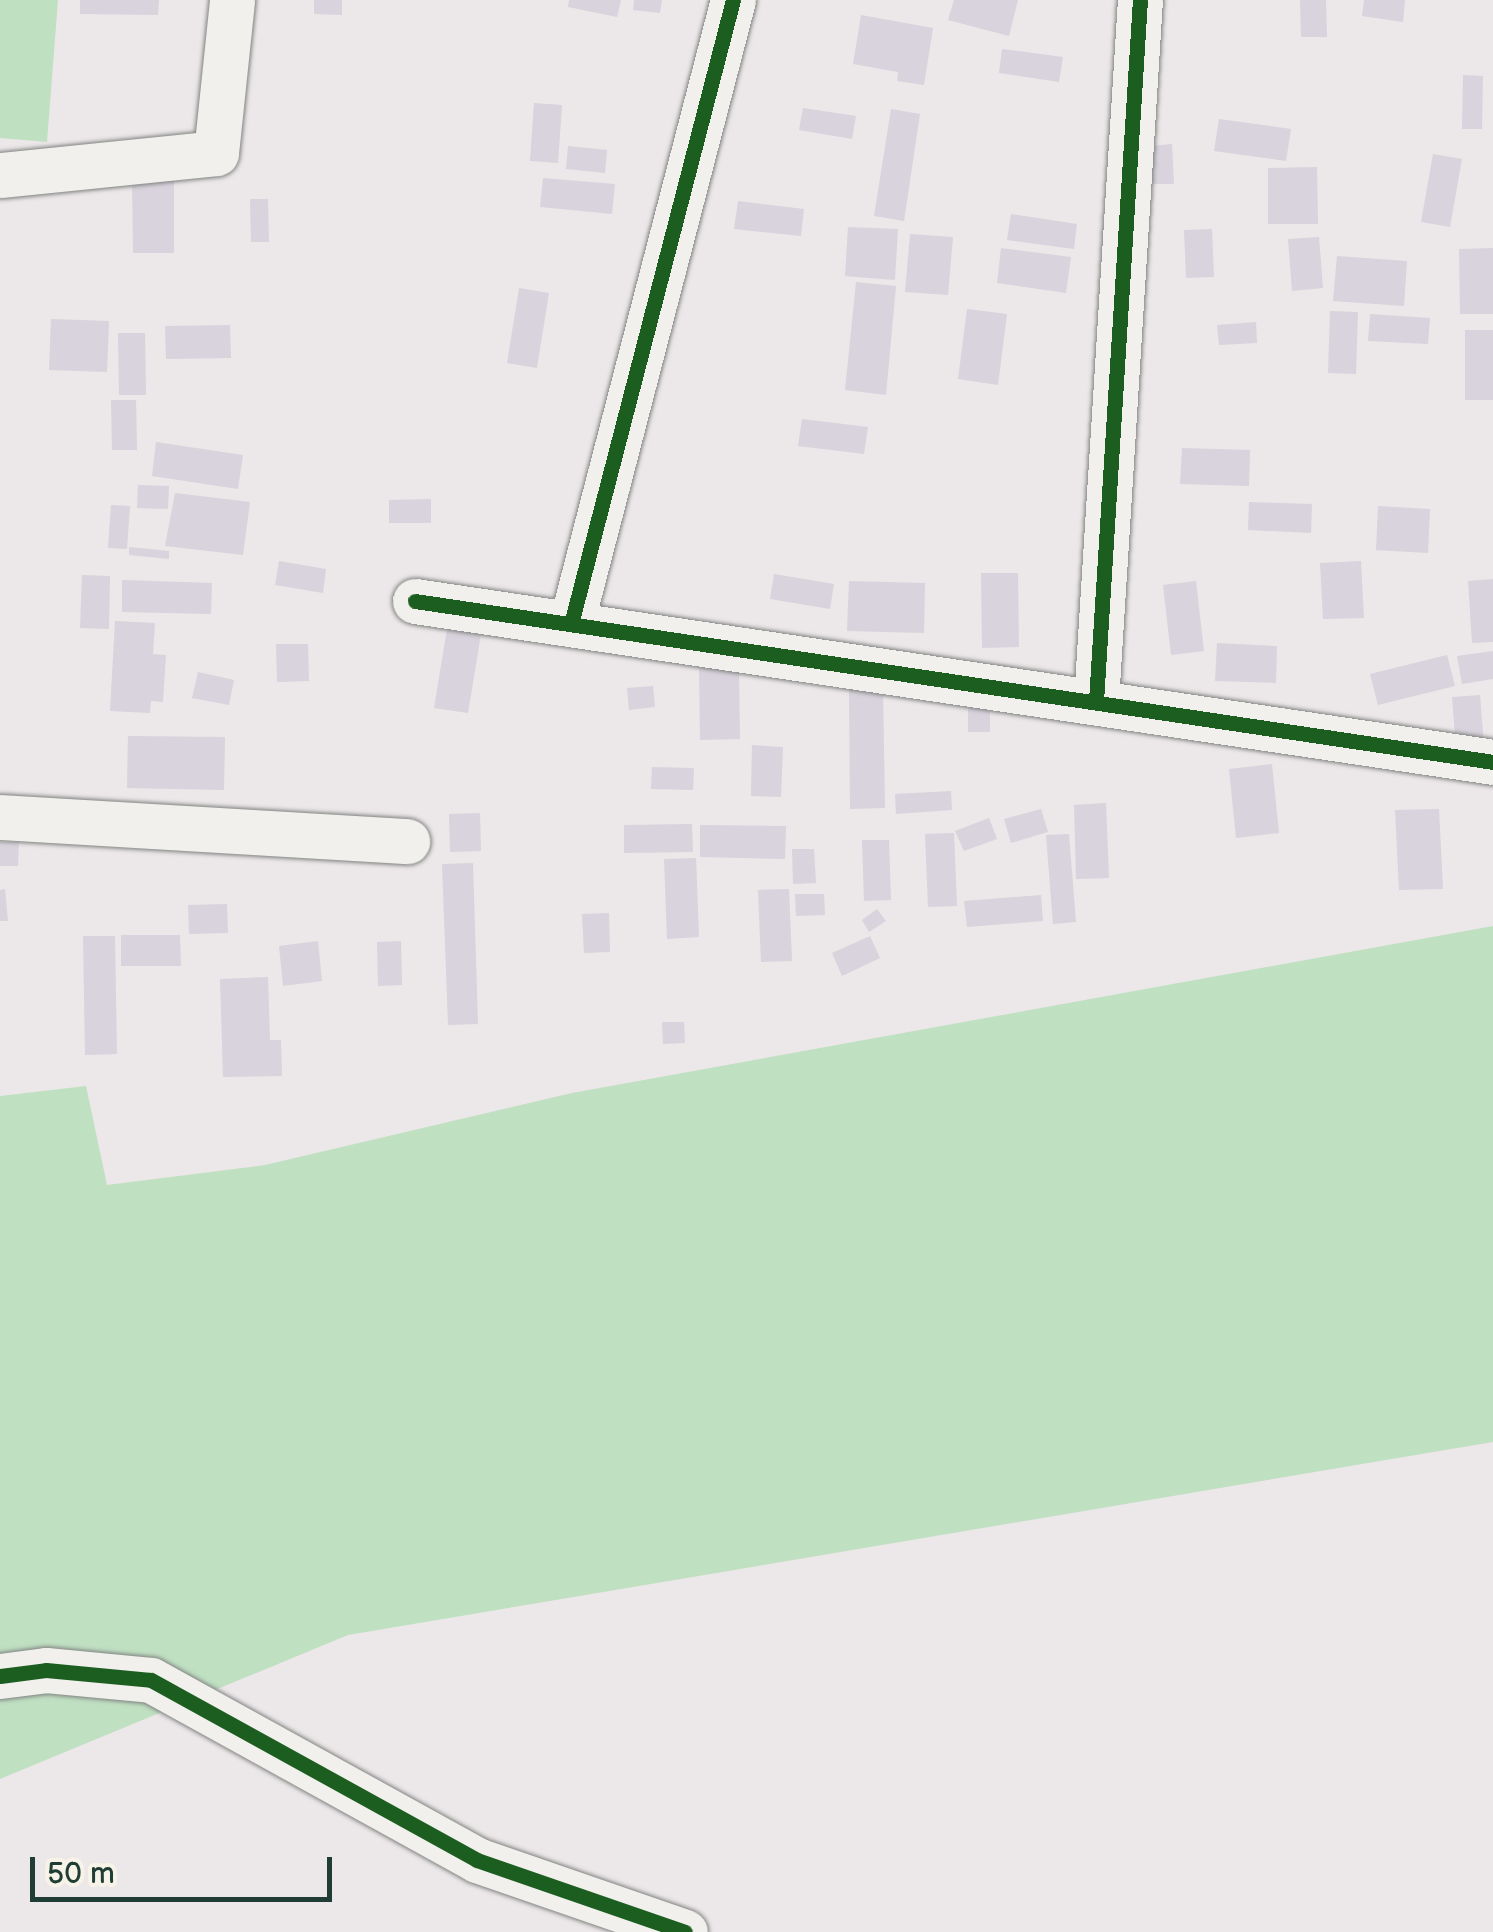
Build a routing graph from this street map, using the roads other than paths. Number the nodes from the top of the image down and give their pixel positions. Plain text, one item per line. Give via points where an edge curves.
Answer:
1 (232, 0) edge
2 (733, 0) edge
3 (1140, 0) edge
4 (0, 176) edge
5 (414, 601) dead end
6 (571, 624) junction
7 (1096, 701) junction
8 (1493, 762) edge
9 (0, 817) edge
10 (407, 841) dead end
11 (0, 1676) edge
12 (685, 1932) edge

1 - 4 street via 216,153
2 - 6 street
3 - 7 street
5 - 6 street
6 - 7 street
7 - 8 street
9 - 10 street
11 - 12 street via 46,1670 151,1680 477,1860

